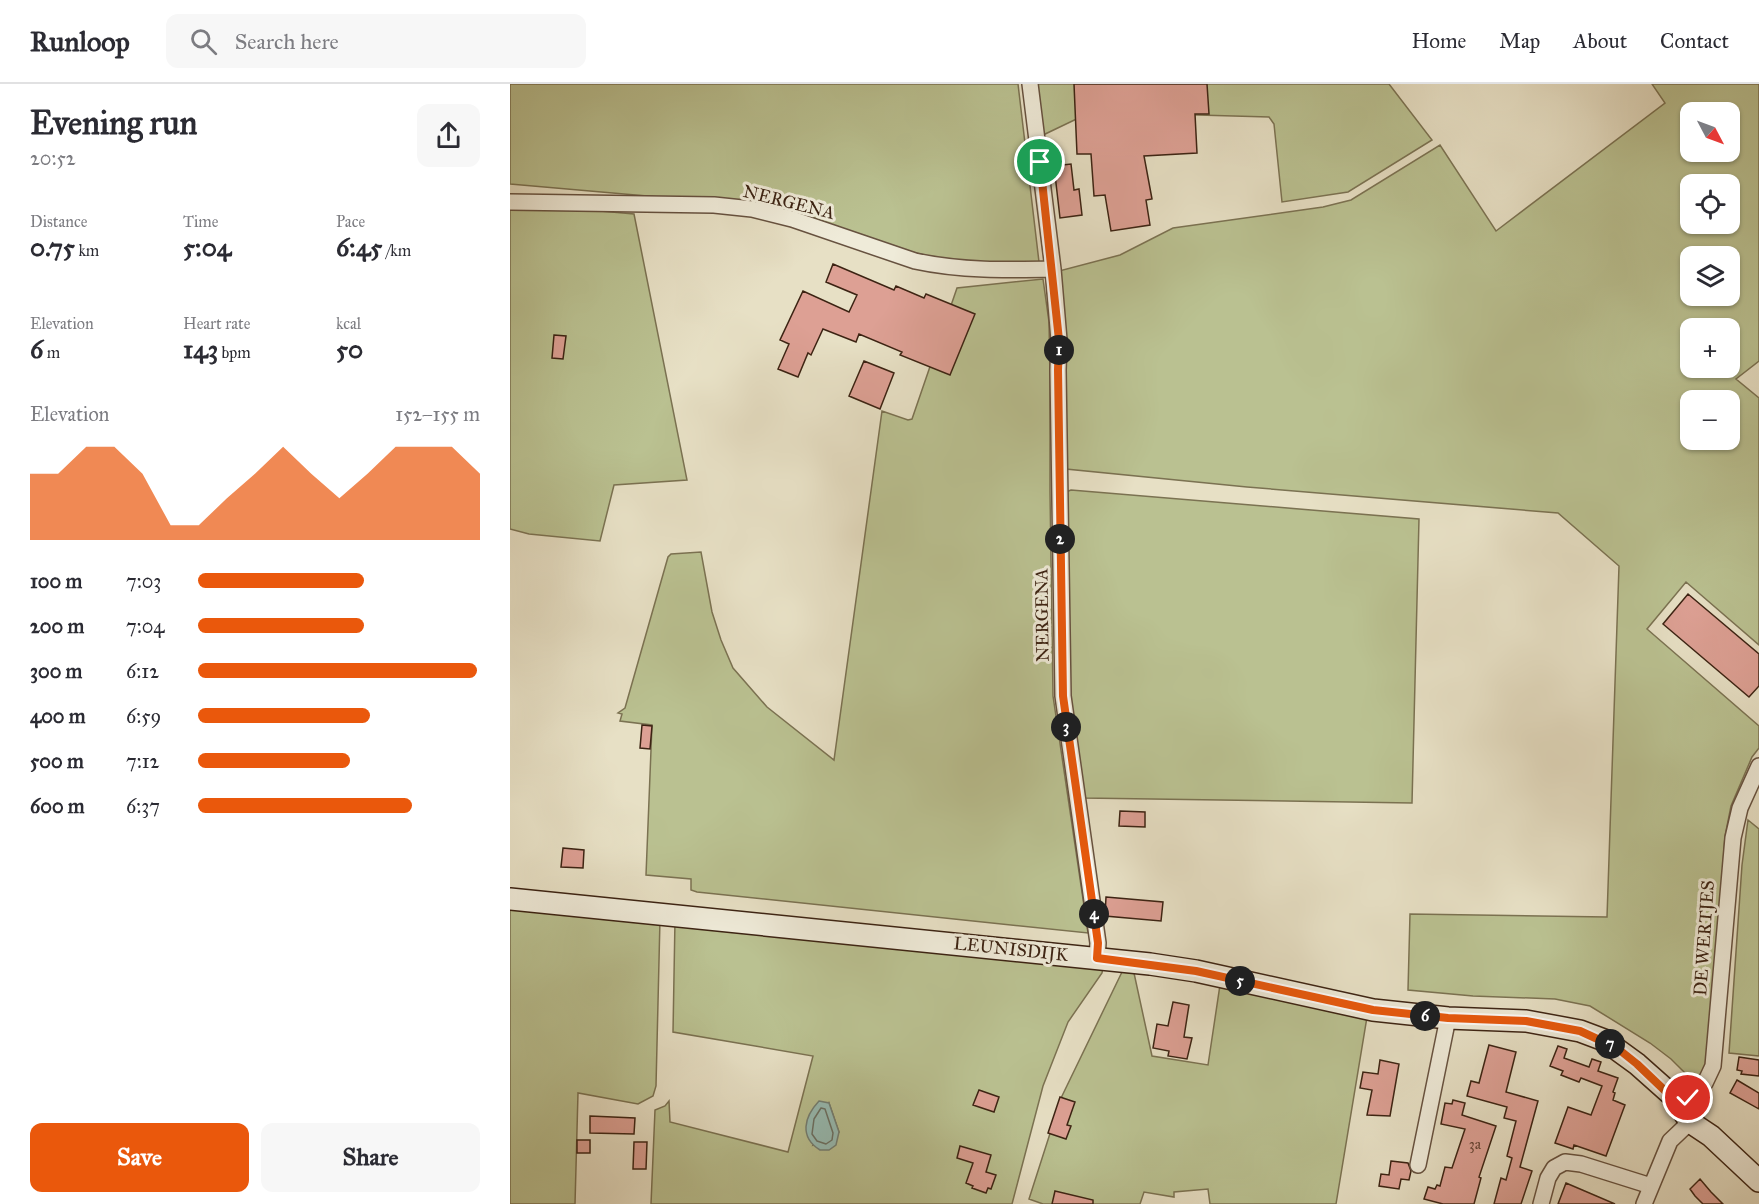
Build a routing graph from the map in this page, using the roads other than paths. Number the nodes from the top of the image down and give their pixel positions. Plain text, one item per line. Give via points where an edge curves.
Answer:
1 (1030, 84) edge
2 (510, 202) edge
3 (1053, 269) junction
4 (1759, 766) edge
5 (510, 899) edge
6 (1097, 958) junction
7 (1448, 1018) junction
8 (1685, 1113) junction
9 (1418, 1165) dead end
10 (1759, 1181) edge
11 (1651, 1186) junction
12 (1541, 1204) edge
13 (1644, 1204) edge

1 - 3 street, NERGENA
2 - 3 street, NERGENA via 753,209 931,265
3 - 6 street, NERGENA via 1059,340 1063,696
4 - 8 street, DE WERTJES via 1740,808 1733,838 1713,1066
5 - 6 street, LEUNISDIJK
6 - 7 street, LEUNISDIJK via 1196,971 1373,1010
7 - 8 street, LEUNISDIJK via 1526,1021 1580,1031 1617,1048 1653,1077
7 - 9 street
8 - 10 street, LEUNISDIJK
8 - 11 street, DE WERTJES
11 - 12 street via 1566,1162 1554,1168 1548,1178
11 - 13 street, DE WERTJES

